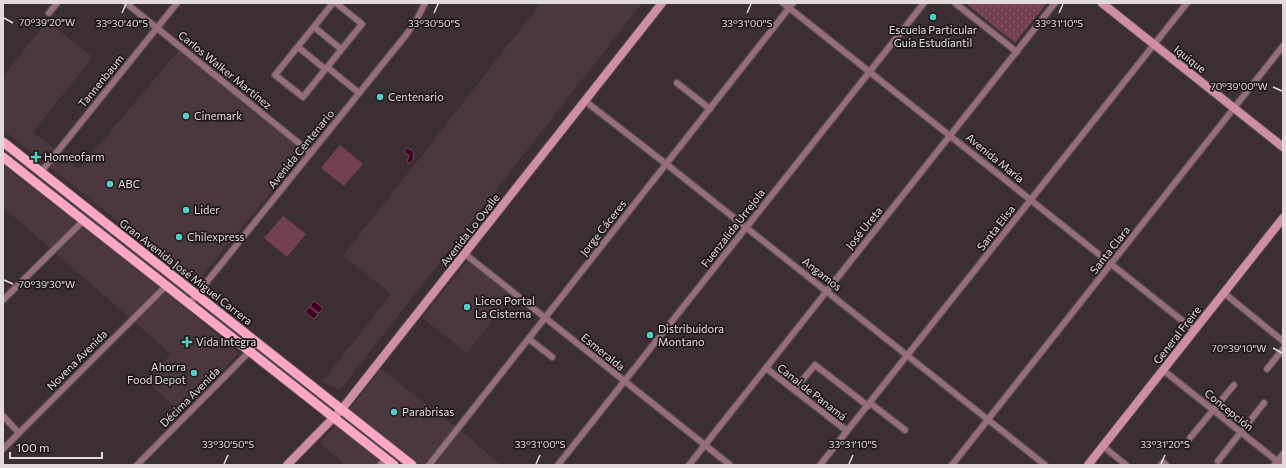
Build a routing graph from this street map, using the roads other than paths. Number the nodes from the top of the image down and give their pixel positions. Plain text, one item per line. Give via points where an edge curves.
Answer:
1 (57, 3) edge
2 (126, 3) edge
3 (177, 3) edge
4 (335, 3) edge
5 (425, 3) edge
6 (662, 3) edge
7 (783, 3) edge
8 (793, 3) edge
9 (924, 3) edge
10 (955, 3) edge
11 (1055, 3) edge
12 (1102, 3) edge
13 (1186, 3) edge
14 (789, 8) junction
15 (48, 13) dead end
16 (314, 27) junction
17 (157, 28) junction
18 (1154, 44) junction
19 (1283, 46) edge
20 (298, 47) junction
21 (341, 50) junction
22 (1017, 52) junction
23 (326, 68) junction
24 (870, 72) junction
25 (677, 83) dead end
26 (359, 92) junction
27 (585, 101) junction
28 (1234, 108) junction
29 (710, 109) junction
30 (951, 136) junction
31 (3, 142) edge
32 (1283, 147) edge
33 (13, 150) junction
34 (3, 151) edge
35 (311, 153) junction
36 (3, 157) edge
37 (666, 164) junction
38 (41, 172) junction
39 (1031, 200) junction
40 (1283, 218) edge
41 (83, 221) junction
42 (747, 227) junction
43 (465, 254) junction
44 (1111, 264) junction
45 (166, 286) junction
46 (826, 290) junction
47 (1224, 293) junction
48 (196, 295) junction
49 (3, 300) edge
50 (189, 304) junction
51 (545, 318) junction
52 (1194, 330) junction
53 (529, 339) junction
54 (1283, 341) edge
55 (257, 344) junction
56 (1283, 349) edge
57 (250, 352) junction
58 (908, 355) junction
59 (552, 357) dead end
60 (766, 368) junction
61 (1163, 370) junction
62 (1267, 370) dead end
63 (624, 382) junction
64 (1234, 385) dead end
65 (794, 390) junction
66 (1264, 402) dead end
67 (869, 404) junction
68 (342, 409) junction
69 (1213, 410) junction
70 (3, 416) edge
71 (334, 418) junction
72 (988, 419) junction
73 (905, 430) dead end
74 (847, 431) junction
75 (1241, 432) junction
76 (19, 433) junction
77 (1190, 438) dead end
78 (704, 446) junction
79 (1102, 446) junction
80 (3, 449) edge
81 (1283, 454) edge
82 (1218, 461) dead end
83 (383, 462) edge
84 (1278, 464) edge
85 (137, 465) edge
86 (287, 465) edge
87 (394, 465) edge
88 (412, 465) edge
89 (429, 465) edge
90 (558, 465) edge
91 (689, 465) edge
92 (730, 465) edge
93 (820, 465) edge
94 (952, 465) edge
95 (1045, 465) edge
96 (1088, 465) edge
97 (1126, 465) edge

1 - 15 street
2 - 17 street, Carlos Walker Martínez
3 - 17 street, Tannenbaum
4 - 16 street
4 - 21 street via 362,24
5 - 26 street, Avenida Centenario via 406,35
6 - 27 main road, Avenida Lo Ovalle
7 - 14 street, Avenida María
8 - 14 street, Jorge Cáceres
9 - 24 street, Fuenzalida Urrejola
10 - 22 street
11 - 22 street, José Ureta
12 - 18 main road, Iquique
13 - 18 street, Santa Elisa
14 - 24 street, Avenida María
14 - 29 street, Jorge Cáceres
16 - 20 street
16 - 21 street
17 - 35 street, Carlos Walker Martínez
17 - 38 street, Tannenbaum
18 - 28 main road, Iquique
18 - 39 street, Santa Elisa
19 - 28 street, Santa Clara
20 - 23 street
20 - 23 street via 275,75 303,97
21 - 23 street
22 - 30 street, José Ureta
23 - 26 street
24 - 30 street, Avenida María
24 - 42 street, Fuenzalida Urrejola
25 - 29 street
26 - 35 street, Avenida Centenario
27 - 37 street, Angamos
27 - 43 main road, Avenida Lo Ovalle
28 - 32 main road, Iquique
28 - 44 street, Santa Clara
29 - 37 street, Jorge Cáceres
30 - 39 street, Avenida María
30 - 46 street, José Ureta
31 - 33 main road, Gran Avenida José Miguel Carrera
33 - 34 main road
33 - 38 main road, Gran Avenida José Miguel Carrera
35 - 48 street, Avenida Centenario
36 - 41 main road, Gran Avenida José Miguel Carrera
37 - 42 street, Angamos
37 - 51 street, Jorge Cáceres
38 - 48 main road, Gran Avenida José Miguel Carrera
39 - 44 street, Avenida María
39 - 58 street, Santa Elisa
40 - 47 main road, General Freire
41 - 45 main road, Gran Avenida José Miguel Carrera
41 - 49 street
42 - 46 street, Angamos
42 - 63 street, Fuenzalida Urrejola
43 - 51 street, Esmeralda
43 - 68 main road, Avenida Lo Ovalle
44 - 52 street, Avenida María
44 - 72 street, Santa Clara
45 - 50 main road, Gran Avenida José Miguel Carrera
45 - 76 street, Novena Avenida
46 - 58 street, Angamos
46 - 60 street, José Ureta
47 - 52 main road, General Freire
47 - 54 street
48 - 50 street, Avenida Centenario
48 - 55 main road, Gran Avenida José Miguel Carrera
50 - 57 main road, Gran Avenida José Miguel Carrera
51 - 53 street, Jorge Cáceres
51 - 63 street, Esmeralda
52 - 61 main road, General Freire
53 - 59 street
53 - 89 street, Jorge Cáceres
55 - 57 street, Décima Avenida
55 - 68 main road, Gran Avenida José Miguel Carrera
56 - 62 street
57 - 71 main road, Gran Avenida José Miguel Carrera
57 - 85 street, Décima Avenida
58 - 67 street, Santa Elisa
58 - 72 street, Angamos
60 - 65 street, Canal de Panamá
60 - 78 street, José Ureta
61 - 69 street, Concepción
61 - 79 main road, General Freire
63 - 78 street, Esmeralda
63 - 90 street, Fuenzalida Urrejola
64 - 69 street
65 - 67 street via 815,365
65 - 74 street, Canal de Panamá
66 - 75 street
67 - 73 street
67 - 74 street, Santa Elisa
68 - 71 main road, Avenida Lo Ovalle
68 - 88 main road, Gran Avenida José Miguel Carrera
69 - 75 street, Concepción
69 - 77 street
70 - 76 street
71 - 83 main road, Gran Avenida José Miguel Carrera
71 - 86 main road, Avenida Lo Ovalle
72 - 94 street, Santa Clara
72 - 95 street, Angamos
74 - 93 street, Santa Elisa
75 - 82 street
75 - 84 street, Concepción
76 - 80 street, Novena Avenida
78 - 91 street, José Ureta
78 - 92 street, Esmeralda
79 - 96 main road, General Freire
79 - 97 street
81 - 84 street
83 - 87 main road, Gran Avenida José Miguel Carrera

